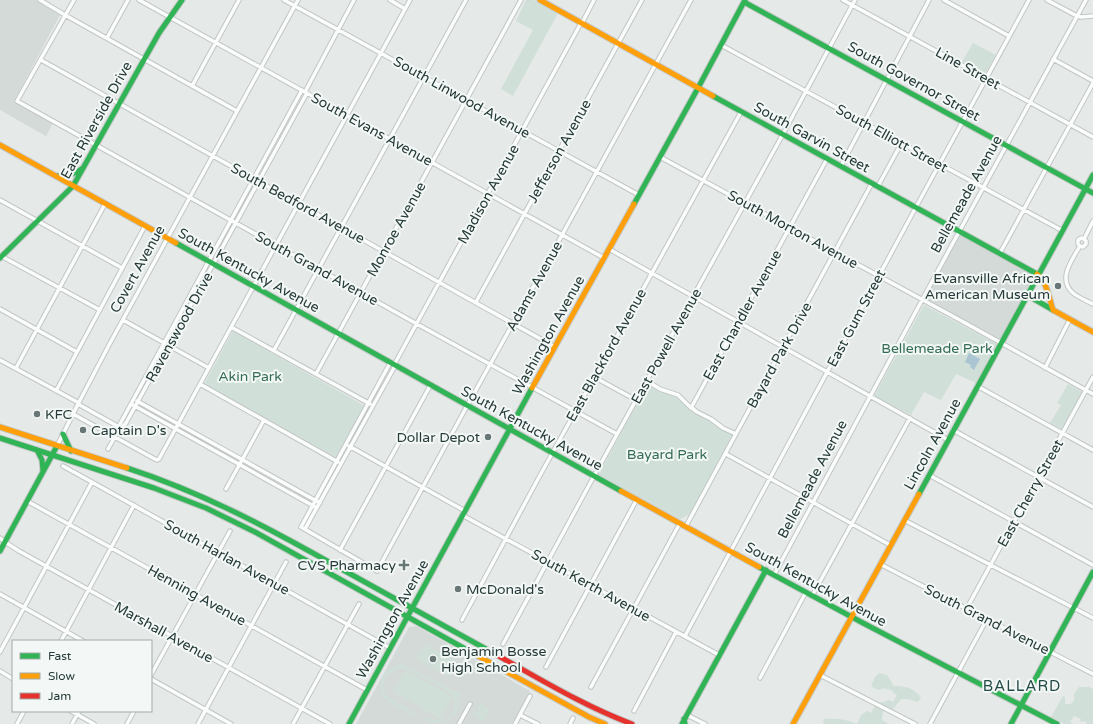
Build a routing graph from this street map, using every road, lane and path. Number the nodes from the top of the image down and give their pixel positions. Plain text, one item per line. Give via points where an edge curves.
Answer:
1 (40, 0) edge
2 (74, 0) edge
3 (128, 0) edge
4 (139, 0) edge
5 (182, 0) edge
6 (239, 0) edge
7 (284, 0) edge
8 (298, 0) edge
9 (354, 0) edge
10 (390, 0) edge
11 (410, 0) edge
12 (466, 0) edge
13 (521, 0) edge
14 (540, 0) edge
15 (594, 0) edge
16 (642, 0) edge
17 (691, 0) edge
18 (843, 0) edge
19 (855, 0) edge
20 (929, 0) edge
21 (944, 0) edge
22 (1029, 0) edge
23 (1047, 0) edge
24 (1086, 0) edge
25 (745, 1) edge
26 (852, 5) junction
27 (295, 6) junction
28 (405, 9) junction
29 (66, 15) junction
30 (1076, 16) junction
31 (1093, 16) edge
32 (170, 17) junction
33 (582, 23) junction
34 (338, 29) junction
35 (1009, 36) junction
36 (910, 37) junction
37 (107, 38) junction
38 (216, 43) junction
39 (619, 43) junction
40 (721, 45) junction
41 (829, 48) junction
42 (381, 53) junction
43 (144, 59) junction
44 (1053, 59) junction
45 (40, 60) junction
46 (657, 64) junction
47 (261, 68) junction
48 (424, 77) junction
49 (986, 78) junction
50 (886, 80) junction
51 (1093, 82) edge
52 (192, 86) junction
53 (698, 88) junction
54 (305, 92) junction
55 (806, 92) junction
56 (467, 100) junction
57 (1029, 102) junction
58 (119, 104) junction
59 (238, 111) junction
60 (741, 112) junction
61 (347, 116) junction
62 (963, 121) junction
63 (863, 123) junction
64 (1070, 124) junction
65 (522, 131) junction
66 (783, 134) junction
67 (1093, 137) edge
68 (390, 140) junction
69 (901, 144) junction
70 (0, 145) edge
71 (97, 145) junction
72 (1006, 145) junction
73 (559, 151) junction
74 (213, 156) junction
75 (660, 157) junction
76 (89, 159) junction
77 (828, 159) junction
78 (432, 163) junction
79 (939, 164) junction
80 (841, 166) junction
81 (1047, 167) junction
82 (597, 172) junction
83 (52, 174) junction
84 (1093, 175) edge
85 (254, 179) junction
86 (703, 180) junction
87 (258, 181) junction
88 (872, 183) junction
89 (73, 186) junction
90 (878, 186) junction
91 (983, 188) junction
92 (1086, 189) junction
93 (1093, 193) edge
94 (488, 194) junction
95 (639, 195) junction
96 (190, 197) junction
97 (0, 200) edge
98 (745, 203) junction
99 (105, 204) junction
100 (299, 204) junction
101 (916, 208) junction
102 (1023, 210) junction
103 (524, 214) junction
104 (231, 221) junction
105 (1093, 221) edge
106 (38, 222) junction
107 (236, 223) junction
108 (145, 226) junction
109 (790, 227) junction
110 (341, 228) junction
111 (959, 231) junction
112 (1062, 231) junction
113 (562, 235) junction
114 (168, 238) junction
115 (82, 246) junction
116 (276, 246) junction
117 (609, 250) junction
118 (384, 252) junction
119 (835, 252) junction
120 (1000, 253) junction
121 (1, 256) edge
122 (604, 258) junction
123 (211, 263) junction
124 (122, 268) junction
125 (318, 269) junction
126 (652, 273) junction
127 (1039, 275) junction
128 (879, 276) junction
129 (439, 282) junction
130 (253, 286) junction
131 (59, 288) junction
132 (361, 293) junction
133 (1027, 295) junction
134 (693, 297) junction
135 (922, 300) junction
136 (476, 302) junction
137 (1093, 304) edge
138 (0, 309) edge
139 (100, 310) junction
140 (296, 310) junction
141 (1053, 310) junction
142 (123, 320) junction
143 (1070, 320) junction
144 (738, 322) junction
145 (514, 323) junction
146 (416, 324) junction
147 (231, 327) junction
148 (36, 329) junction
149 (1093, 332) edge
150 (338, 334) junction
151 (164, 343) junction
152 (1001, 343) junction
153 (168, 346) junction
154 (555, 346) junction
155 (783, 347) junction
156 (274, 350) junction
157 (77, 352) junction
158 (0, 360) edge
159 (393, 365) junction
160 (490, 365) junction
161 (16, 368) junction
162 (209, 368) junction
163 (1045, 368) junction
164 (827, 372) junction
165 (316, 374) junction
166 (594, 377) junction
167 (1093, 377) edge
168 (647, 381) junction
169 (200, 384) junction
170 (430, 386) junction
171 (977, 386) junction
172 (532, 388) junction
173 (1086, 390) junction
174 (56, 391) junction
175 (1093, 394) edge
176 (870, 396) junction
177 (133, 399) junction
178 (636, 400) junction
179 (138, 402) junction
180 (78, 403) junction
181 (131, 404) junction
182 (368, 404) junction
183 (136, 406) junction
184 (373, 406) junction
185 (467, 406) junction
186 (691, 408) junction
187 (575, 412) junction
188 (73, 414) junction
189 (910, 418) junction
190 (264, 420) junction
191 (178, 424) junction
192 (0, 427) edge
193 (120, 428) junction
194 (175, 429) junction
195 (509, 429) junction
196 (953, 430) junction
197 (1063, 433) junction
198 (63, 434) junction
199 (617, 434) junction
200 (736, 434) junction
201 (0, 438) edge
202 (115, 438) junction
203 (948, 440) junction
204 (346, 444) junction
205 (57, 446) junction
206 (350, 447) junction
207 (108, 449) dead end
208 (37, 450) junction
209 (1093, 450) edge
210 (71, 451) junction
211 (552, 453) junction
212 (726, 454) junction
213 (52, 455) junction
214 (242, 460) junction
215 (337, 462) junction
216 (341, 464) junction
217 (239, 465) junction
218 (63, 466) dead end
219 (386, 467) junction
220 (43, 471) junction
221 (929, 475) junction
222 (594, 476) junction
223 (1038, 477) junction
224 (770, 478) junction
225 (92, 482) junction
226 (423, 487) junction
227 (226, 489) dead end
228 (637, 499) junction
229 (27, 500) junction
230 (315, 501) junction
231 (813, 502) junction
232 (320, 503) junction
233 (134, 505) junction
234 (313, 506) junction
235 (1093, 507) edge
236 (317, 508) junction
237 (464, 513) junction
238 (904, 520) junction
239 (1014, 522) junction
240 (680, 523) junction
241 (69, 524) junction
242 (852, 524) junction
243 (686, 526) junction
244 (305, 530) junction
245 (230, 531) dead end
246 (0, 538) edge
247 (505, 539) junction
248 (5, 542) junction
249 (890, 545) junction
250 (111, 547) junction
251 (340, 550) junction
252 (0, 551) edge
253 (731, 551) junction
254 (218, 552) junction
255 (322, 558) junction
256 (286, 562) dead end
257 (548, 562) junction
258 (880, 564) junction
259 (990, 565) junction
260 (1093, 565) edge
261 (46, 566) junction
262 (318, 566) junction
263 (766, 570) junction
264 (1093, 572) edge
265 (774, 575) junction
266 (275, 583) junction
267 (590, 585) junction
268 (88, 589) junction
269 (806, 592) junction
270 (0, 594) edge
271 (196, 594) junction
272 (812, 596) junction
273 (359, 604) dead end
274 (24, 607) junction
275 (412, 608) junction
276 (634, 608) junction
277 (967, 608) junction
278 (1074, 608) junction
279 (407, 616) junction
280 (851, 617) junction
281 (1093, 618) edge
282 (987, 619) junction
283 (462, 620) dead end
284 (348, 624) junction
285 (252, 625) junction
286 (66, 632) junction
287 (676, 632) junction
288 (172, 636) junction
289 (685, 636) junction
290 (62, 640) edge
291 (80, 640) edge
292 (503, 644) dead end
293 (390, 648) junction
294 (0, 652) edge
295 (1050, 652) junction
296 (719, 655) junction
297 (325, 666) junction
298 (546, 667) dead end
299 (229, 668) junction
300 (0, 671) edge
301 (958, 672) junction
302 (152, 673) edge
303 (820, 674) junction
304 (1093, 674) edge
305 (535, 676) junction
306 (12, 677) edge
307 (760, 678) dead end
308 (152, 680) edge
309 (530, 685) junction
310 (591, 687) dead end
311 (367, 690) junction
312 (530, 696) dead end
313 (470, 704) dead end
314 (1021, 705) junction
315 (302, 708) junction
316 (206, 710) junction
317 (634, 711) dead end
318 (23, 712) edge
319 (133, 712) edge
320 (78, 713) edge
321 (520, 715) junction
322 (573, 718) dead end
323 (684, 720) edge
324 (17, 724) edge
325 (72, 724) edge
326 (94, 724) edge
327 (127, 724) edge
328 (198, 724) edge
329 (231, 724) edge
330 (293, 724) edge
331 (330, 724) edge
332 (349, 724) edge
333 (459, 724) edge
334 (515, 724) edge
335 (538, 724) edge
336 (570, 724) edge
337 (604, 724) edge
338 (632, 724) edge
339 (705, 724) edge
340 (794, 724) edge
341 (915, 724) edge
342 (930, 724) edge
343 (1011, 724) edge
344 (1057, 724) edge

1 - 29 street
2 - 29 street
3 - 37 street
4 - 32 street, South Evans Avenue
5 - 32 main road, East Riverside Drive
6 - 38 street
7 - 27 street, South Linwood Avenue
8 - 27 street, Covert Avenue
9 - 34 street, Ravenswood Drive
10 - 28 street
11 - 28 street
12 - 48 street
13 - 56 street, Monroe Avenue
14 - 33 main road, South Garvin Street
15 - 33 street, Madison Avenue
16 - 39 street, Jefferson Avenue
17 - 46 street, Adams Avenue
18 - 26 street, Line Street
19 - 26 street, East Powell Avenue
20 - 36 street
21 - 35 street
22 - 35 street, East Gum Street
23 - 30 street
24 - 30 street, Bellemeade Avenue
25 - 40 main road, Washington Avenue
25 - 41 main road, South Governor Street
26 - 36 street, Line Street
26 - 41 street, East Powell Avenue
27 - 34 street, South Linwood Avenue
27 - 47 street, Covert Avenue
28 - 42 street
29 - 37 street
29 - 45 street
30 - 31 street
30 - 44 street, Bellemeade Avenue
32 - 38 street, South Evans Avenue
32 - 43 main road, East Riverside Drive
33 - 39 main road, South Garvin Street
33 - 65 street, Madison Avenue
34 - 42 street, South Linwood Avenue
34 - 54 street, Ravenswood Drive
35 - 49 street, East Gum Street
36 - 49 street, Line Street
36 - 50 street
37 - 43 street
38 - 47 street, South Evans Avenue
38 - 52 street
39 - 46 main road, South Garvin Street
39 - 73 street, Jefferson Avenue
40 - 53 main road, Washington Avenue
40 - 55 street, South Elliott Street
41 - 50 main road, South Governor Street
41 - 55 street, East Powell Avenue
42 - 48 street, South Linwood Avenue
42 - 61 street
43 - 52 street
43 - 58 main road, East Riverside Drive
44 - 51 street
44 - 57 street, Bellemeade Avenue
45 - 58 street, South Bedford Avenue
45 - 71 street, South Grand Avenue via 17,101
46 - 53 main road, South Garvin Street
46 - 82 street, Adams Avenue
47 - 54 street, South Evans Avenue
47 - 59 street, Covert Avenue
48 - 56 street, South Linwood Avenue
48 - 68 street
49 - 57 street, Line Street
49 - 62 street, East Gum Street
50 - 62 main road, South Governor Street
50 - 63 street
51 - 64 street
52 - 59 street
53 - 60 main road, South Garvin Street
53 - 75 main road, Washington Avenue
54 - 61 street, South Evans Avenue
54 - 85 street, Ravenswood Drive
54 - 87 street, Ravenswood Drive
55 - 63 street, South Elliott Street
55 - 66 street, East Powell Avenue
56 - 65 street, South Linwood Avenue
56 - 78 street, Monroe Avenue
57 - 64 street, Line Street
57 - 72 street, Bellemeade Avenue
58 - 71 main road, East Riverside Drive
58 - 74 street, South Bedford Avenue
59 - 74 street, Covert Avenue
60 - 66 main road, South Garvin Street
60 - 86 street, East Blackford Avenue
61 - 68 street, South Evans Avenue
61 - 100 street
62 - 72 main road, South Governor Street
62 - 79 street, East Gum Street
63 - 69 street, South Elliott Street
63 - 80 street
64 - 67 street, Line Street
64 - 81 street
65 - 73 street, South Linwood Avenue
65 - 94 street, Madison Avenue
66 - 77 main road, South Garvin Street
66 - 98 street, East Powell Avenue
68 - 78 street, South Evans Avenue
68 - 110 street
69 - 79 street, South Elliott Street
69 - 90 street
70 - 83 main road, South Kentucky Avenue
71 - 76 main road, East Riverside Drive
71 - 96 street, South Grand Avenue
72 - 81 main road, South Governor Street
72 - 91 street, Bellemeade Avenue
73 - 82 street, South Linwood Avenue
73 - 103 street, Jefferson Avenue
74 - 85 street, South Bedford Avenue
74 - 96 street, Covert Avenue
75 - 86 street, South Morton Avenue
75 - 95 main road, Washington Avenue
76 - 83 main road via 75,174
76 - 89 main road, East Riverside Drive
77 - 80 main road, South Garvin Street
77 - 109 street, East Chandler Avenue
78 - 94 street, South Evans Avenue
78 - 118 street, Monroe Avenue
79 - 91 street, South Elliott Street
79 - 101 street, East Gum Street
80 - 88 main road, South Garvin Street
81 - 92 main road, South Governor Street
81 - 102 street
82 - 95 street, South Linwood Avenue
82 - 113 street, Adams Avenue
83 - 89 main road, South Kentucky Avenue
84 - 92 main road, Lincoln Avenue
85 - 87 street, South Bedford Avenue
85 - 104 street, Ravenswood Drive
86 - 98 street, South Morton Avenue
86 - 126 street, East Blackford Avenue
87 - 100 street, South Bedford Avenue
87 - 107 street, Ravenswood Drive
88 - 90 main road, South Garvin Street
88 - 119 street, Bayard Park Drive
89 - 99 main road, South Kentucky Avenue
89 - 106 main road, East Riverside Drive
90 - 101 main road, South Garvin Street
91 - 102 street, South Elliott Street
91 - 111 street, Bellemeade Avenue
92 - 93 main road, South Governor Street
92 - 112 main road, Lincoln Avenue
94 - 103 street, South Evans Avenue
94 - 129 street, Madison Avenue
95 - 117 main road, Washington Avenue
96 - 104 street, South Grand Avenue
96 - 114 street, Covert Avenue
97 - 106 street
98 - 109 street, South Morton Avenue
98 - 134 street, East Powell Avenue
99 - 108 main road, South Kentucky Avenue
99 - 115 street
100 - 110 street, South Bedford Avenue
100 - 116 street
101 - 111 main road, South Garvin Street
101 - 128 street, East Gum Street
102 - 112 street, South Elliott Street
102 - 120 street
103 - 113 street, South Evans Avenue
103 - 136 street, Jefferson Avenue
104 - 107 street, South Grand Avenue
104 - 123 street, Ravenswood Drive
105 - 137 street via 1084,239 1078,240 1080,246 1066,274 1068,286 1074,294
106 - 115 street
106 - 121 main road, East Riverside Drive
107 - 116 street, South Grand Avenue
107 - 123 street, Ravenswood Drive
108 - 114 main road, South Kentucky Avenue
108 - 124 street
109 - 119 street, South Morton Avenue
109 - 144 street, East Chandler Avenue
110 - 118 street, South Bedford Avenue
110 - 125 street
111 - 120 main road, South Garvin Street
111 - 135 street, Bellemeade Avenue
112 - 127 main road, Lincoln Avenue
113 - 122 street, South Evans Avenue
113 - 145 street, Adams Avenue
114 - 123 main road, South Kentucky Avenue
114 - 142 street, Covert Avenue
115 - 124 street
115 - 131 street
116 - 125 street, South Grand Avenue
116 - 130 street
117 - 122 main road, Washington Avenue
117 - 126 street
118 - 129 street, South Bedford Avenue
118 - 132 street, Monroe Avenue
119 - 128 street, South Morton Avenue
119 - 155 street, Bayard Park Drive
120 - 127 main road, South Garvin Street
121 - 131 street
122 - 154 main road, Washington Avenue
123 - 130 main road, South Kentucky Avenue
123 - 151 street, Ravenswood Drive
123 - 153 street, Ravenswood Drive
124 - 139 street
125 - 132 street, South Grand Avenue
125 - 140 street
126 - 134 street
126 - 166 street, East Blackford Avenue
127 - 133 main road, Lincoln Avenue
127 - 141 main road via 1044,282
128 - 135 street, South Morton Avenue
128 - 164 street, East Gum Street
129 - 136 street, South Bedford Avenue
129 - 146 street, Madison Avenue
130 - 140 main road, South Kentucky Avenue
130 - 147 street
131 - 139 street
131 - 148 street
132 - 146 street, South Grand Avenue
132 - 150 street, Monroe Avenue
133 - 141 main road
133 - 152 main road, Lincoln Avenue
134 - 144 street
134 - 168 street, East Powell Avenue
135 - 152 street, South Morton Avenue
135 - 176 street, Bellemeade Avenue
136 - 145 street, South Bedford Avenue
138 - 148 street
139 - 157 street
140 - 150 main road, South Kentucky Avenue
140 - 156 street
141 - 143 main road
142 - 151 street
142 - 180 street, Covert Avenue
143 - 149 main road
143 - 163 street
144 - 155 street
144 - 186 street, East Chandler Avenue
145 - 154 street, South Bedford Avenue
145 - 160 street, Adams Avenue
146 - 159 street, Madison Avenue
146 - 160 street, South Grand Avenue
147 - 156 street
147 - 162 street
148 - 157 street
148 - 161 street
150 - 159 main road, South Kentucky Avenue
150 - 165 street, Monroe Avenue
151 - 153 street
151 - 177 street, Ravenswood Drive
152 - 163 street, South Morton Avenue
152 - 171 main road, Lincoln Avenue
153 - 162 street
153 - 179 street, Ravenswood Drive
154 - 172 main road, Washington Avenue
155 - 164 street
155 - 200 street, Bayard Park Drive
156 - 165 street
157 - 174 street
158 - 161 street
159 - 170 main road, South Kentucky Avenue
159 - 182 street, Madison Avenue
159 - 184 street, Madison Avenue
160 - 172 street, South Grand Avenue
160 - 185 street, Adams Avenue
161 - 174 street
162 - 169 street
163 - 173 street, South Morton Avenue
164 - 176 street
164 - 224 street, East Gum Street
165 - 182 street
166 - 178 street
166 - 187 street, East Blackford Avenue
167 - 173 street, East Cherry Street
168 - 178 street, East Powell Avenue
168 - 186 street via 678,395
169 - 190 street
169 - 191 street
170 - 185 main road, South Kentucky Avenue
170 - 219 street
171 - 196 main road, Lincoln Avenue
171 - 197 street
172 - 187 street, South Grand Avenue
172 - 195 main road, Washington Avenue
173 - 175 street, South Morton Avenue
173 - 197 street, East Cherry Street
174 - 180 street
176 - 189 street
176 - 231 street, Bellemeade Avenue
177 - 179 street
177 - 181 street, Ravenswood Drive
178 - 199 street, East Powell Avenue
179 - 183 street, Ravenswood Drive
179 - 191 street
180 - 188 street, Covert Avenue
180 - 193 street
181 - 183 street
181 - 193 street, Ravenswood Drive
182 - 184 street
182 - 204 street, Madison Avenue
183 - 193 street, Ravenswood Drive via 126,425
183 - 194 street
184 - 206 street, Madison Avenue
185 - 195 main road, South Kentucky Avenue
185 - 226 street, Adams Avenue
186 - 200 street
187 - 199 street, South Grand Avenue
187 - 211 street, East Blackford Avenue
188 - 198 street, Covert Avenue
188 - 202 street
189 - 203 street
189 - 242 street
190 - 214 street
190 - 215 street
191 - 194 street
191 - 214 street
192 - 205 main road
193 - 202 street, Ravenswood Drive
194 - 202 street via 158,460
194 - 217 street
195 - 211 main road, South Kentucky Avenue
195 - 237 main road, Washington Avenue
196 - 203 main road, Lincoln Avenue
196 - 223 street
197 - 209 street
197 - 223 street, East Cherry Street
198 - 205 street, Covert Avenue
198 - 210 main road
199 - 222 street, East Powell Avenue
200 - 212 street, Bayard Park Drive
201 - 208 main road
202 - 207 street, Ravenswood Drive
203 - 221 main road, Lincoln Avenue
204 - 206 street, South Kerth Avenue
204 - 215 street, Madison Avenue
205 - 210 main road
205 - 213 main road, Covert Avenue
206 - 216 street, Madison Avenue
206 - 219 street, South Kerth Avenue
208 - 213 main road
208 - 220 main road via 42,460
210 - 255 main road via 195,493 246,516
211 - 222 main road, South Kentucky Avenue
211 - 247 street, East Blackford Avenue
212 - 224 street
212 - 243 street, Bayard Park Drive
213 - 220 main road, Covert Avenue
213 - 262 main road via 180,498 240,524
214 - 217 street
214 - 230 street
215 - 216 street
215 - 230 street, Madison Avenue
216 - 232 street, Madison Avenue
217 - 227 street
217 - 234 street
218 - 225 street, South Harlan Avenue
219 - 226 street, South Kerth Avenue
219 - 251 street
220 - 229 main road, Covert Avenue
221 - 238 main road, Lincoln Avenue
221 - 239 street
222 - 228 main road, South Kentucky Avenue
222 - 257 street, East Powell Avenue
223 - 235 street
223 - 239 street, East Cherry Street
224 - 231 street
224 - 253 street, East Gum Street
225 - 233 street, South Harlan Avenue
225 - 241 street
226 - 237 street, South Kerth Avenue
226 - 251 street, Adams Avenue via 377,571
228 - 240 main road, South Kentucky Avenue
228 - 267 street
229 - 241 street, Henning Avenue
229 - 248 main road, Covert Avenue
230 - 232 street
230 - 234 street, Madison Avenue
231 - 242 street
231 - 265 street, Bellemeade Avenue
232 - 236 street, Madison Avenue
233 - 250 street
233 - 254 street, South Harlan Avenue
234 - 236 street
234 - 244 street, Madison Avenue via 301,527
236 - 244 street, Madison Avenue
237 - 247 street, South Kerth Avenue
237 - 275 main road, Washington Avenue
238 - 249 main road, Lincoln Avenue
238 - 259 street
239 - 259 street, East Cherry Street
239 - 260 street
240 - 243 main road, South Kentucky Avenue
240 - 276 street
241 - 250 street, Henning Avenue
241 - 261 street
242 - 249 street
242 - 272 street
243 - 253 main road, South Kentucky Avenue
244 - 251 street
245 - 254 street
246 - 248 street, Marshall Avenue
247 - 257 street, South Kerth Avenue
247 - 283 street, East Blackford Avenue
248 - 252 main road, Covert Avenue
248 - 261 street, Marshall Avenue
249 - 258 main road, Lincoln Avenue
250 - 268 street
250 - 271 street, Henning Avenue
253 - 263 main road, South Kentucky Avenue
253 - 289 street, East Gum Street
254 - 266 street, South Harlan Avenue
254 - 271 street
255 - 262 main road via 315,560
255 - 275 main road
256 - 266 street
257 - 267 street, South Kerth Avenue
257 - 292 street, East Powell Avenue
258 - 277 street, South Grand Avenue
258 - 280 main road, Lincoln Avenue
259 - 277 street, East Cherry Street
259 - 278 street
261 - 268 street, Marshall Avenue
261 - 274 street
262 - 279 main road
263 - 265 main road, South Kentucky Avenue
263 - 296 main road
264 - 278 main road
265 - 269 main road, South Kentucky Avenue
266 - 284 street, South Harlan Avenue
266 - 285 street
267 - 276 street, South Kerth Avenue
267 - 298 street
268 - 286 street
268 - 288 street, Marshall Avenue
269 - 272 main road, South Kentucky Avenue
269 - 307 street
270 - 274 street
271 - 285 street, Henning Avenue
271 - 288 street
272 - 280 main road, South Kentucky Avenue
273 - 284 street
274 - 286 street
274 - 294 street
275 - 279 main road, Washington Avenue
275 - 305 main road
276 - 287 street, South Kerth Avenue
276 - 310 street
277 - 282 street, South Grand Avenue
278 - 281 street
278 - 295 main road
279 - 293 main road, Washington Avenue
279 - 309 main road
280 - 301 main road, South Kentucky Avenue
280 - 303 main road, Lincoln Avenue
282 - 295 street, South Grand Avenue
282 - 301 street
284 - 293 street, South Harlan Avenue
284 - 297 street
285 - 297 street, Henning Avenue
285 - 299 street
286 - 290 street
286 - 291 street
287 - 289 street, South Kerth Avenue
287 - 317 street
288 - 299 street, Marshall Avenue
288 - 302 street
289 - 296 street, South Kerth Avenue
293 - 311 main road, Washington Avenue
295 - 304 street, South Grand Avenue
295 - 314 main road
296 - 323 main road
297 - 311 street, Henning Avenue
297 - 315 street
299 - 315 street, Marshall Avenue
299 - 316 street
300 - 306 street
301 - 314 main road, South Kentucky Avenue
301 - 342 street
303 - 340 main road, Lincoln Avenue
303 - 341 street
305 - 309 main road via 537,683
305 - 338 main road via 598,711
308 - 316 street
309 - 337 main road
311 - 332 main road, Washington Avenue
312 - 321 street
313 - 333 street
314 - 343 main road
314 - 344 main road, South Kentucky Avenue
315 - 330 street
315 - 331 street, Marshall Avenue
316 - 328 street
316 - 329 street
318 - 324 street
319 - 327 street
320 - 325 street
320 - 326 street
321 - 334 street
321 - 335 street
322 - 336 street
323 - 339 street

